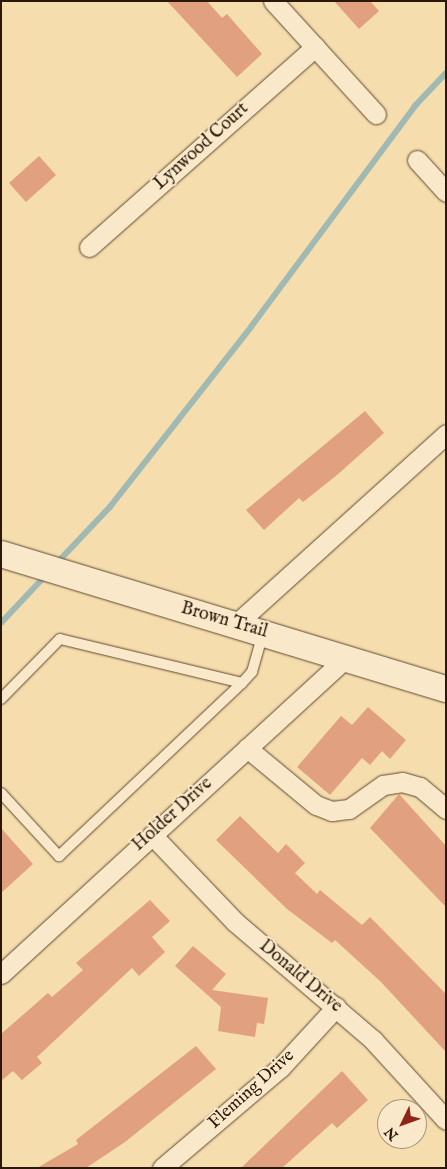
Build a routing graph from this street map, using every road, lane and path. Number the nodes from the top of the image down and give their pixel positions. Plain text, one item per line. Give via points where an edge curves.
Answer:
1 (273, 1) edge
2 (315, 47) junction
3 (376, 114) dead end
4 (417, 160) dead end
5 (446, 192) edge
6 (89, 247) dead end
7 (446, 434) edge
8 (1, 554) edge
9 (266, 597) junction
10 (236, 624) junction
11 (264, 632) junction
12 (346, 658) junction
13 (242, 683) junction
14 (446, 690) edge
15 (1, 699) edge
16 (247, 748) junction
17 (1, 793) edge
18 (446, 809) edge
19 (152, 835) junction
20 (1, 974) edge
21 (336, 1007) junction
22 (446, 1120) edge
23 (162, 1168) edge

1 - 2 street
2 - 3 street
2 - 6 street, Lynwood Court
4 - 5 street
7 - 9 street
8 - 10 main road, Brown Trail via 65,576
9 - 10 street
9 - 11 street
10 - 11 main road, Brown Trail
11 - 12 main road, Brown Trail
11 - 13 lane via 252,672
12 - 14 main road, Brown Trail
12 - 16 street, Holder Drive
13 - 15 lane via 60,639
13 - 17 lane via 59,856
16 - 18 street via 316,805 332,811 349,809 383,786 402,782 420,787
16 - 19 street, Holder Drive
19 - 20 street, Holder Drive
19 - 21 street, Donald Drive via 235,922
21 - 22 street, Donald Drive via 373,1040
21 - 23 street, Fleming Drive via 280,1068

